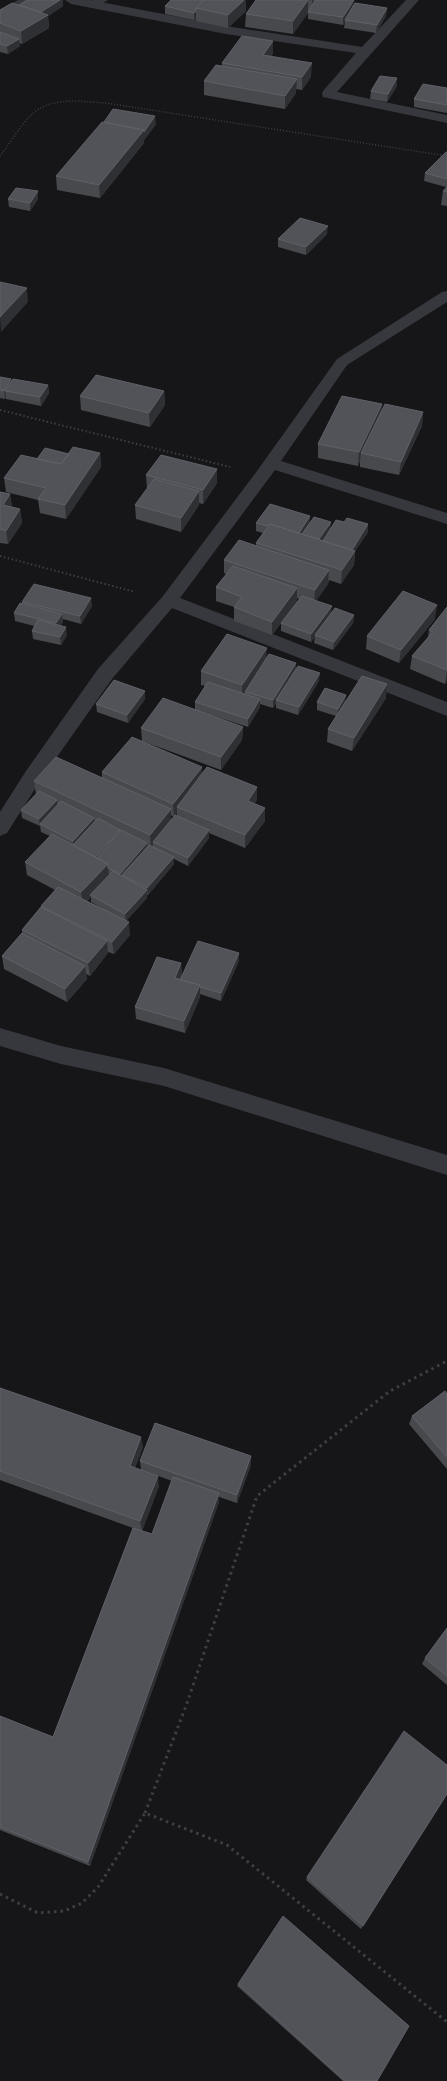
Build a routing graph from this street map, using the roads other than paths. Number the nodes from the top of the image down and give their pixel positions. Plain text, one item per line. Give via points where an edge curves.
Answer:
1 (27, 0) edge
2 (72, 0) edge
3 (413, 0) edge
4 (98, 2) edge
5 (0, 15) edge
6 (365, 51) junction
7 (447, 119) edge
8 (447, 295) edge
9 (267, 469) junction
10 (447, 519) edge
11 (169, 600) junction
12 (447, 709) edge
13 (0, 828) edge
14 (0, 1037) edge
15 (447, 1165) edge

1 - 5 street
2 - 4 street
3 - 6 street
4 - 6 street via 226,30
6 - 7 street via 328,94
8 - 9 street via 342,362
9 - 10 street
9 - 11 street
11 - 12 street
11 - 13 street via 105,674 33,776
14 - 15 street via 61,1055 164,1077

